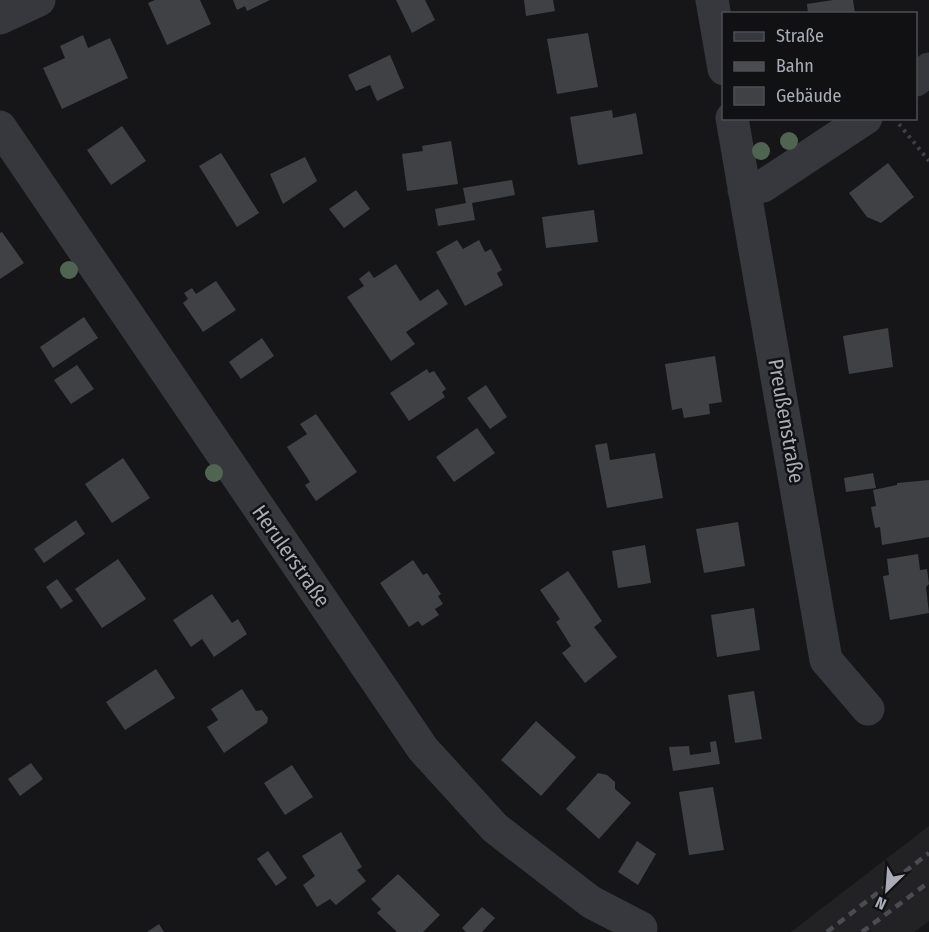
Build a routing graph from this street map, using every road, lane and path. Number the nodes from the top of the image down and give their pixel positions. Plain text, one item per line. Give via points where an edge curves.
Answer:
1 (39, 0) edge
2 (712, 0) edge
3 (0, 18) edge
4 (722, 63) edge
5 (929, 69) edge
6 (917, 78) edge
7 (732, 120) edge
8 (863, 120) edge
9 (899, 124) dead end
10 (0, 127) edge
11 (929, 161) edge
12 (744, 190) junction
13 (868, 709) dead end
14 (641, 928) dead end

1 - 3 street
2 - 4 street
5 - 6 street
7 - 12 street, Preußenstraße
8 - 12 street via 763,186
9 - 11 path
10 - 14 street, Herulerstraße via 423,749 495,828 591,902
12 - 13 street, Preußenstraße via 826,660

